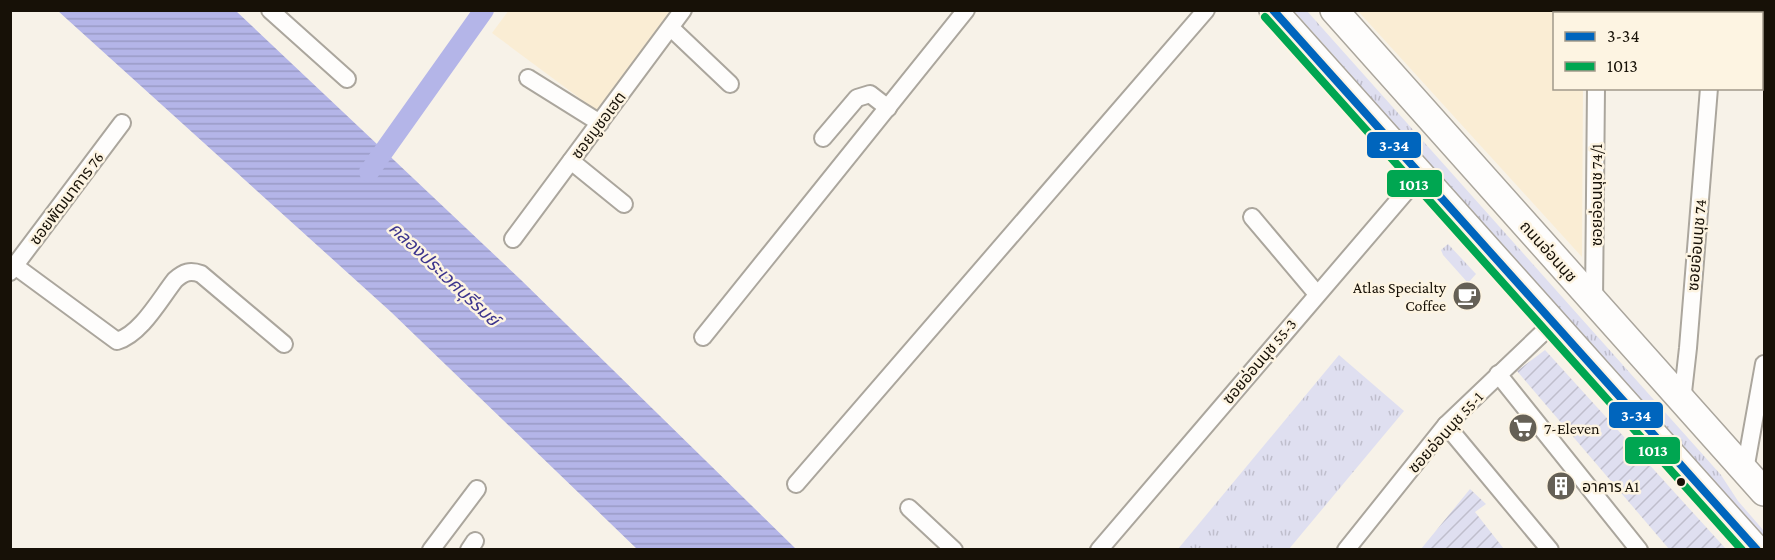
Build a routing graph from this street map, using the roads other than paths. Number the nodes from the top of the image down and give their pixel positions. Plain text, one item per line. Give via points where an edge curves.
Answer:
1 (270, 10) edge
2 (683, 10) edge
3 (966, 10) edge
4 (1206, 10) edge
5 (1273, 10) edge
6 (1334, 10) edge
7 (671, 28) junction
8 (347, 78) dead end
9 (528, 78) dead end
10 (730, 84) dead end
11 (1596, 90) edge
12 (1709, 90) edge
13 (888, 108) junction
14 (122, 123) dead end
15 (600, 123) junction
16 (823, 138) dead end
17 (571, 161) junction
18 (1421, 174) junction
19 (624, 204) dead end
20 (1252, 217) dead end
21 (513, 239) dead end
22 (13, 269) edge
23 (1317, 294) junction
24 (1594, 302) junction
25 (1553, 322) junction
26 (704, 337) dead end
27 (284, 344) dead end
28 (1764, 364) edge
29 (1498, 374) junction
30 (1682, 401) junction
31 (1446, 425) junction
32 (1745, 470) junction
33 (796, 484) dead end
34 (477, 489) dead end
35 (1764, 492) edge
36 (909, 508) dead end
37 (431, 549) edge
38 (954, 549) edge
39 (1099, 549) edge
40 (1346, 549) edge
41 (1551, 549) edge
42 (1639, 549) edge
43 (1757, 549) edge

1 - 8 street
2 - 7 street, ซอยมูซอเฮต
3 - 13 street
4 - 33 street
5 - 18 main road
6 - 24 main road, ถนนอ่อนนุช
7 - 10 street
7 - 15 street, ซอยมูซอเฮต
9 - 15 street
11 - 24 street, ซอยอ่อนนุช 74/1
12 - 30 street, ซอยอ่อนนุช 74
13 - 16 street via 870,94 864,94
13 - 26 street
14 - 22 street, ซอยพัฒนาการ 76
15 - 17 street, ซอยมูซอเฮต
17 - 19 street
17 - 21 street, ซอยมูซอเฮต
18 - 23 street, ซอยอ่อนนุช 55-3
18 - 25 main road
20 - 23 street
22 - 27 street via 117,341 135,332 176,280 192,271 201,274
23 - 39 street, ซอยอ่อนนุช 55-3
24 - 30 main road, ถนนอ่อนนุช
25 - 29 street, ซอยอ่อนนุช 55-1
25 - 43 main road
28 - 32 street
29 - 31 street, ซอยอ่อนนุช 55-1
29 - 42 street
30 - 32 main road, ถนนอ่อนนุช
31 - 40 street, ซอยอ่อนนุช 55-1
31 - 41 street
32 - 35 main road, ถนนอ่อนนุช
34 - 37 street
36 - 38 street

